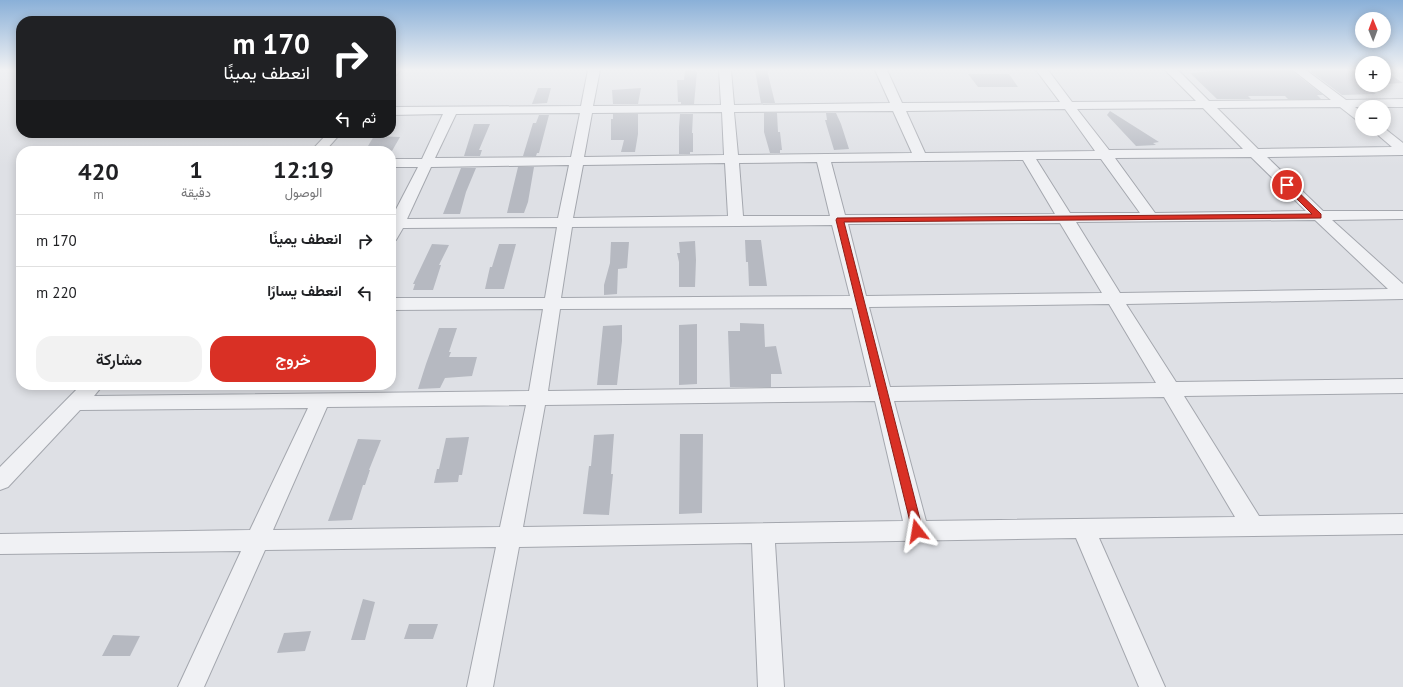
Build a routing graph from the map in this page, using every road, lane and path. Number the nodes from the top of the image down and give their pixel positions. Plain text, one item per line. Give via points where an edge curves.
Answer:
1 (587, 102) edge
2 (728, 102) edge
3 (896, 102) edge
4 (1065, 102) edge
5 (1399, 102) edge
6 (1204, 103) junction
7 (1343, 103) junction
8 (1068, 106) junction
9 (898, 107) junction
10 (728, 108) junction
11 (585, 110) junction
12 (396, 111) edge
13 (451, 111) junction
14 (1355, 112) edge
15 (1386, 136) edge
16 (330, 138) edge
17 (323, 146) edge
18 (1403, 150) edge
19 (1105, 154) junction
20 (1255, 154) junction
21 (1027, 155) junction
22 (920, 156) junction
23 (824, 157) junction
24 (731, 158) junction
25 (575, 161) junction
26 (426, 162) junction
27 (396, 163) edge
28 (1403, 215) edge
29 (1319, 216) junction
30 (1151, 217) junction
31 (1066, 218) junction
32 (840, 220) junction
33 (736, 221) junction
34 (396, 222) edge
35 (565, 222) junction
36 (396, 228) edge
37 (1403, 293) edge
38 (1115, 298) junction
39 (860, 302) junction
40 (552, 303) junction
41 (396, 304) edge
42 (1403, 386) edge
43 (88, 390) edge
44 (1170, 390) junction
45 (883, 394) junction
46 (537, 398) junction
47 (321, 400) junction
48 (76, 402) junction
49 (0, 481) edge
50 (1253, 526) junction
51 (1083, 528) junction
52 (1399, 528) edge
53 (917, 531) junction
54 (763, 533) junction
55 (509, 536) junction
56 (257, 540) junction
57 (0, 544) edge
58 (191, 687) edge
59 (480, 687) edge
60 (771, 687) edge
61 (1152, 687) edge

1 - 11 street
2 - 10 street
3 - 9 street
4 - 8 street
5 - 7 street
6 - 7 street
6 - 8 street
6 - 20 street
7 - 14 street
8 - 9 street
8 - 19 street
9 - 10 street
9 - 22 street
10 - 11 street
10 - 24 street
11 - 13 street
11 - 25 street
12 - 13 street
13 - 26 street
15 - 18 street
16 - 17 street
18 - 20 street
19 - 20 street
19 - 21 street
19 - 30 street
20 - 29 street
21 - 22 street
21 - 31 street
22 - 23 street
23 - 24 street
23 - 32 street
24 - 25 street
24 - 33 street
25 - 26 street
25 - 35 street
26 - 27 street
26 - 34 street
28 - 29 street
29 - 30 street
29 - 37 street
30 - 31 street
31 - 32 street
31 - 38 street
32 - 33 street
32 - 39 street
33 - 35 street
35 - 36 street
35 - 40 street
37 - 38 street
38 - 39 street
38 - 44 street
39 - 40 street
39 - 45 street
40 - 41 street
40 - 46 street
42 - 44 street
43 - 48 street
44 - 45 street
44 - 50 street
45 - 46 street
45 - 53 street
46 - 47 street
46 - 55 street
47 - 48 street
47 - 56 street
48 - 49 street
50 - 51 street
50 - 52 street
51 - 53 street
51 - 61 street
53 - 54 street
54 - 55 street
54 - 60 street
55 - 56 street
55 - 59 street
56 - 57 street
56 - 58 street

